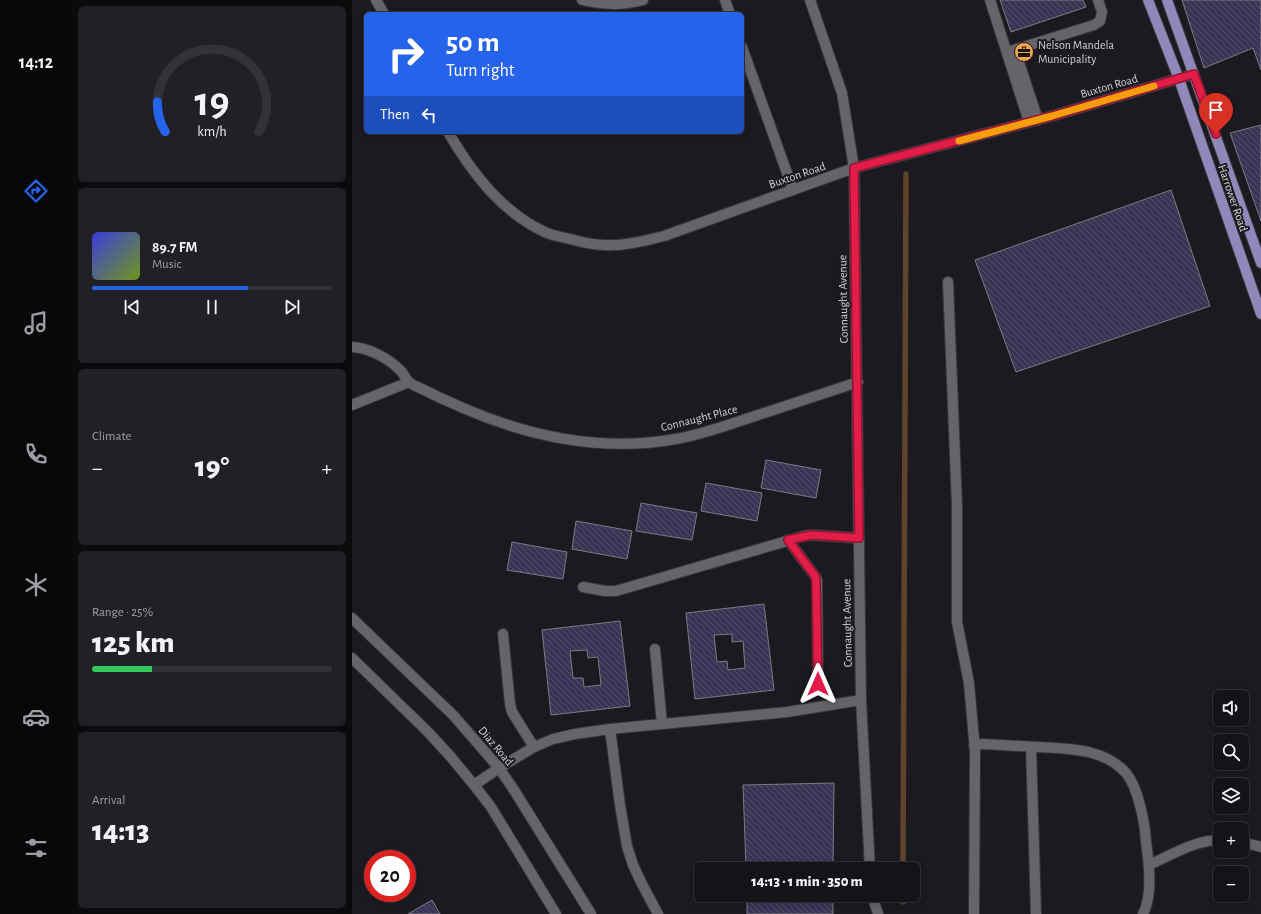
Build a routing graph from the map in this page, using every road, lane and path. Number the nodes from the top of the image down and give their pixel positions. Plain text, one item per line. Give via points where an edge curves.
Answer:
1 (376, 0) edge
2 (582, 0) edge
3 (643, 0) edge
4 (725, 0) edge
5 (810, 0) edge
6 (990, 0) edge
7 (1098, 0) edge
8 (1148, 0) edge
9 (1167, 0) edge
10 (383, 12) edge
11 (729, 12) edge
12 (1011, 51) junction
13 (744, 53) edge
14 (1194, 74) junction
15 (1178, 79) junction
16 (1033, 121) junction
17 (449, 134) edge
18 (854, 168) junction
19 (793, 190) junction
20 (1261, 263) edge
21 (948, 282) dead end
22 (1261, 314) edge
23 (352, 347) edge
24 (409, 382) junction
25 (858, 382) junction
26 (352, 405) edge
27 (859, 538) junction
28 (788, 540) junction
29 (583, 587) dead end
30 (352, 618) edge
31 (503, 634) dead end
32 (655, 649) dead end
33 (352, 658) edge
34 (818, 684) dead end
35 (861, 700) junction
36 (662, 724) junction
37 (610, 729) junction
38 (974, 745) junction
39 (534, 747) junction
40 (1031, 747) junction
41 (499, 768) junction
42 (474, 785) junction
43 (1213, 840) edge
44 (1249, 844) edge
45 (1261, 847) edge
46 (870, 862) edge
47 (1149, 865) junction
48 (874, 902) edge
49 (556, 914) edge
50 (590, 914) edge
51 (658, 914) edge
52 (878, 914) edge
53 (974, 914) edge
54 (1036, 914) edge
55 (1143, 914) edge

1 - 10 street
2 - 3 street via 618,5
4 - 11 street
5 - 18 street, Connaught Avenue via 842,93
6 - 12 street
7 - 12 street via 1102,12 1100,21 1094,25
8 - 15 main road, Harrower Road
9 - 14 main road, Harrower Road
12 - 16 street
13 - 19 street
14 - 15 street, Buxton Road
14 - 20 main road, Harrower Road
15 - 16 street, Buxton Road
15 - 22 main road, Harrower Road
16 - 18 street, Buxton Road
17 - 19 street, Buxton Road via 480,179 513,213 548,233 585,243 612,245 664,236
18 - 19 street, Buxton Road
18 - 25 street, Connaught Avenue
21 - 38 street via 957,506 957,622 969,682
23 - 24 street, Connaught Place via 372,351 386,359 400,370
24 - 25 street, Connaught Place via 483,417 525,430 594,444 635,444 676,439 722,427
24 - 26 street
25 - 27 street, Connaught Avenue
27 - 28 street via 811,535
27 - 35 street, Connaught Avenue
28 - 29 street via 616,591
28 - 34 street via 816,580
30 - 41 street, Diaz Road via 454,716
31 - 39 street via 512,712
32 - 36 street
33 - 42 street via 423,727
35 - 36 street via 787,712
35 - 46 street, Connaught Avenue
36 - 37 street
37 - 39 street via 553,738
37 - 51 street via 627,846 633,865
38 - 40 street
38 - 53 street
39 - 41 street
40 - 47 street via 1079,750 1105,758 1127,774 1138,798 1146,833
40 - 54 street
41 - 42 street
41 - 50 street, Diaz Road
42 - 49 street via 491,806
43 - 47 street via 1191,846
44 - 45 street
47 - 55 street via 1147,903
48 - 52 street

